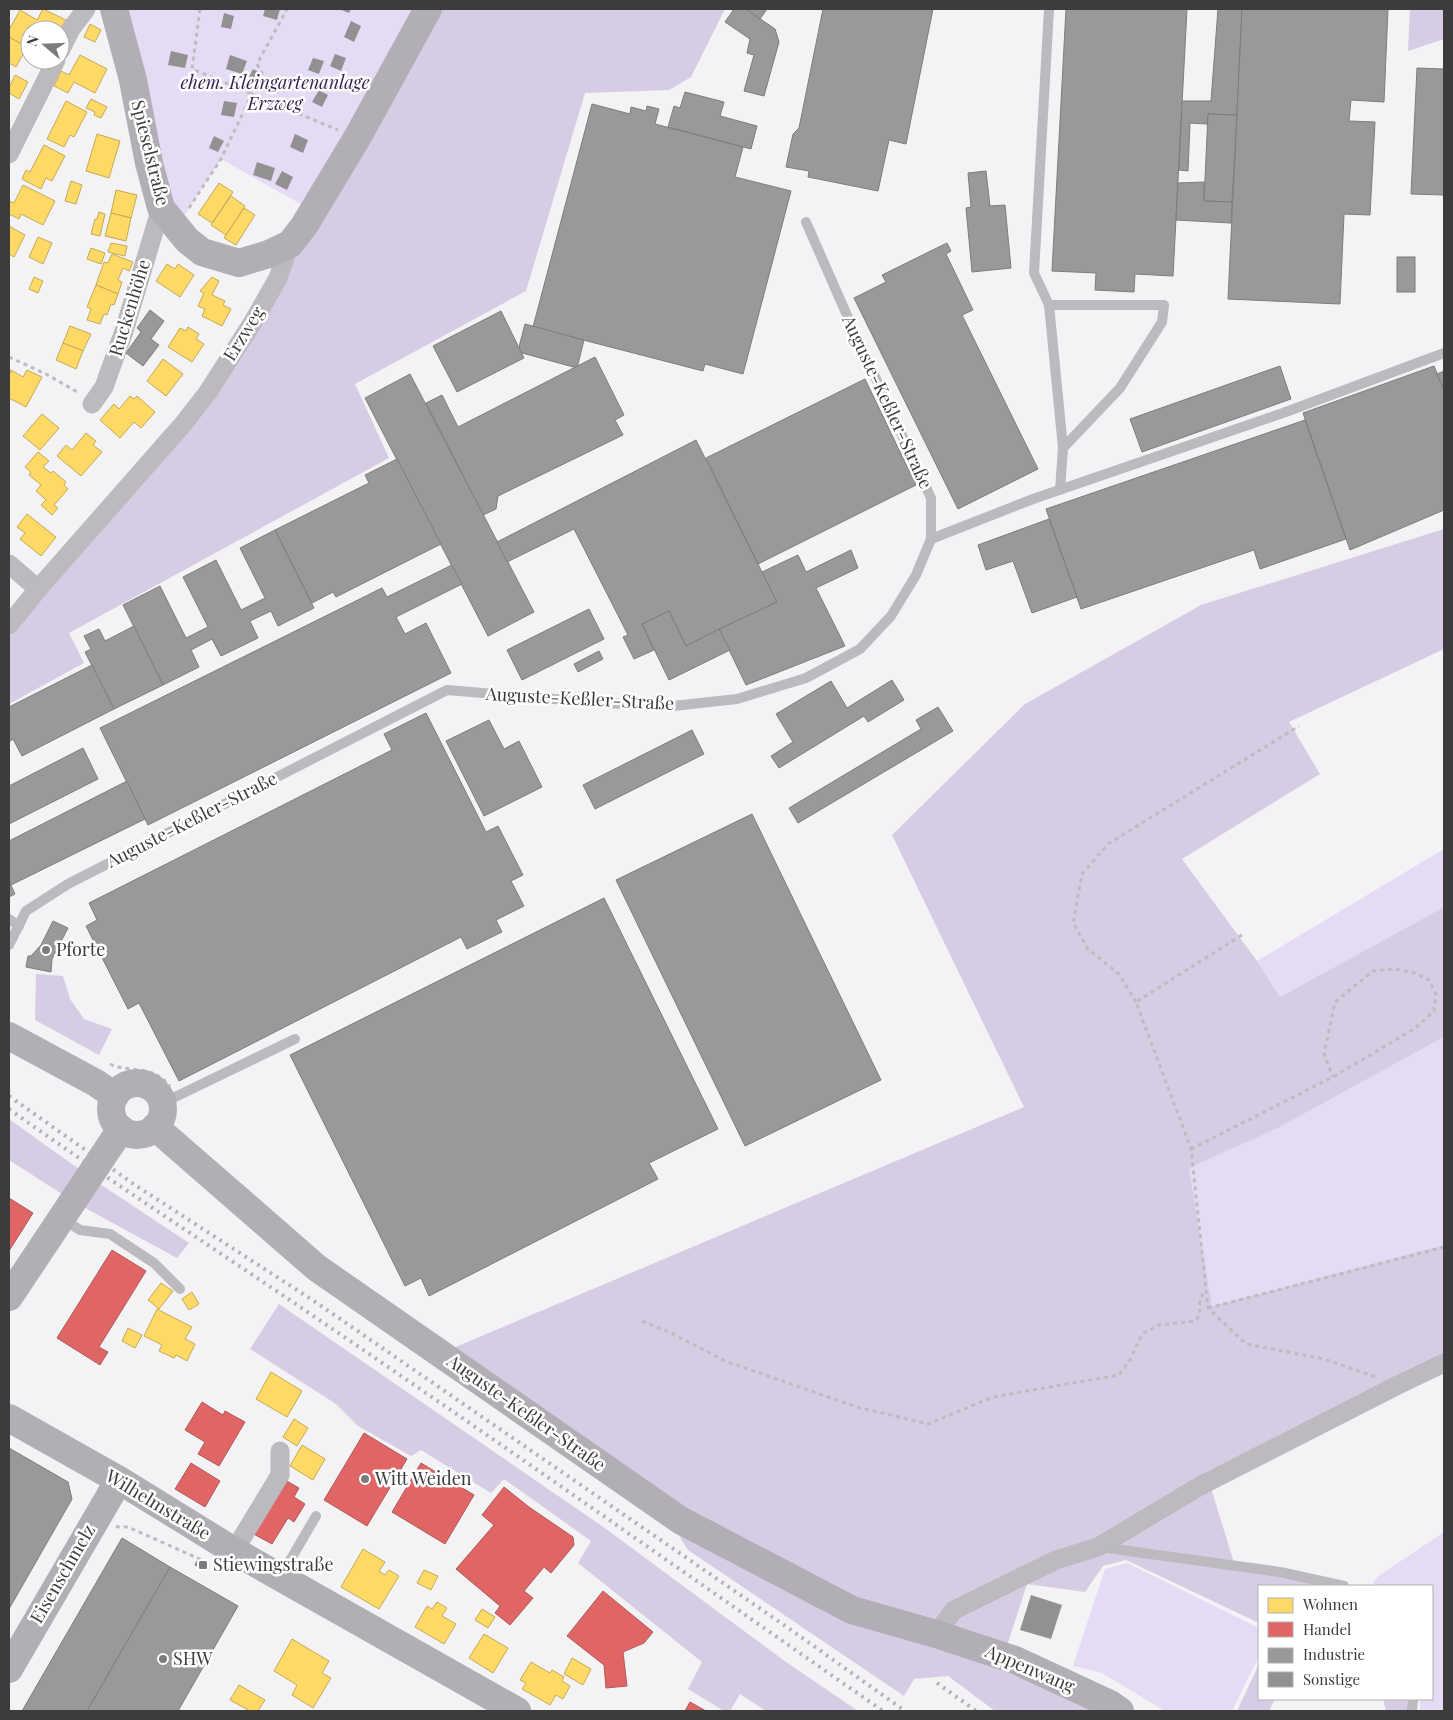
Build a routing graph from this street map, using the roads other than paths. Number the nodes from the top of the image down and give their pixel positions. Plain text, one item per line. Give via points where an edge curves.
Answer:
1 (86, 9) edge
2 (114, 9) edge
3 (428, 9) edge
4 (1049, 9) edge
5 (70, 31) edge
6 (51, 70) edge
7 (9, 154) edge
8 (168, 217) junction
9 (806, 222) dead end
10 (290, 244) junction
11 (1049, 305) junction
12 (1444, 353) edge
13 (92, 404) road end
14 (1063, 448) junction
15 (1060, 490) junction
16 (931, 539) junction
17 (9, 564) edge
18 (38, 589) junction
19 (9, 625) edge
20 (9, 919) edge
21 (18, 926) junction
22 (9, 944) edge
23 (9, 1036) edge
24 (295, 1039) dead end
25 (115, 1096) junction
26 (164, 1109) junction
27 (121, 1129) junction
28 (62, 1218) junction
29 (180, 1289) dead end
30 (9, 1297) edge
31 (1444, 1363) edge
32 (9, 1418) edge
33 (280, 1451) dead end
34 (119, 1480) junction
35 (316, 1516) dead end
36 (1098, 1547) junction
37 (234, 1551) junction
38 (280, 1577) junction
39 (1339, 1585) edge
40 (936, 1634) junction
41 (9, 1669) edge
42 (516, 1711) edge
43 (1120, 1711) edge

1 - 5 street
2 - 8 street, Spieselstraße via 133,80 149,163
3 - 10 street, Erzweg via 357,138
4 - 11 lane via 1034,273
6 - 7 street
8 - 10 street, Spieselstraße via 202,252 239,263
8 - 13 street, Ruckenhöhe via 104,387
9 - 16 lane, Auguste-Keßler-Straße via 931,498
10 - 18 street, Erzweg via 274,285 208,392
11 - 14 lane
11 - 14 lane via 1164,305 1162,322 1120,388
12 - 15 lane
14 - 15 lane
15 - 16 lane
16 - 21 lane, Auguste-Keßler-Straße via 916,575 891,616 860,649 806,678 737,699 673,706 447,690 68,884 26,911
17 - 18 street
18 - 19 street, Erzweg
20 - 21 lane
21 - 22 lane, Auguste-Keßler-Straße
23 - 25 street
24 - 26 lane
25 - 26 street, Auguste-Keßler-Straße via 130,1084 138,1083 159,1095
25 - 27 street via 112,1116
26 - 27 street via 144,1134 128,1134
26 - 40 street, Auguste-Keßler-Straße via 317,1268 680,1520 852,1610
27 - 28 street
28 - 29 lane via 80,1230 110,1234 154,1263
28 - 30 street
31 - 36 street via 1200,1486
32 - 34 street, Wilhelmstraße
33 - 37 street via 280,1475
34 - 37 street, Wilhelmstraße
34 - 41 street, Eisenschmelz
35 - 38 lane
36 - 39 lane via 1280,1572
36 - 40 street via 1056,1560 954,1610
37 - 38 street, Wilhelmstraße
38 - 42 street, Wilhelmstraße
40 - 43 street, Appenwang via 1015,1660

